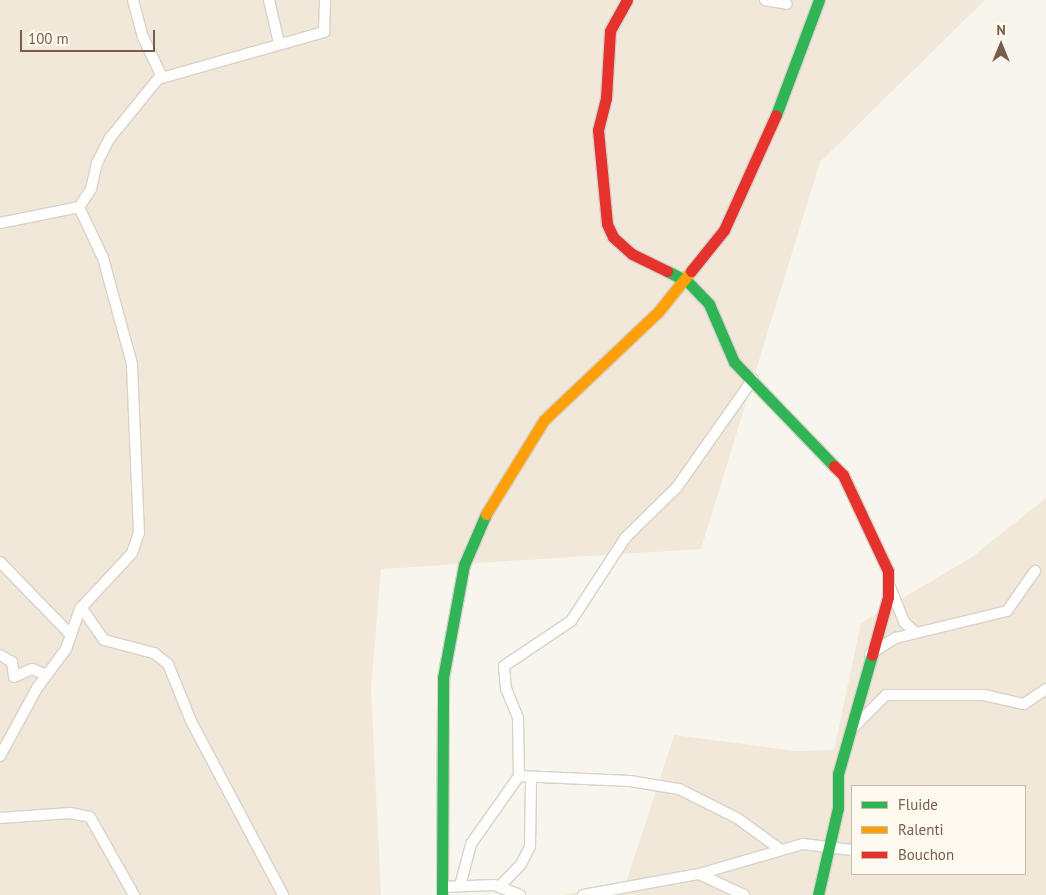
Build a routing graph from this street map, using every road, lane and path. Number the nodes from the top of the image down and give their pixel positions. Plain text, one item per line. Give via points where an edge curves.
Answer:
1 (133, 0) edge
2 (269, 0) edge
3 (325, 0) edge
4 (627, 0) edge
5 (765, 0) edge
6 (819, 0) edge
7 (787, 4) dead end
8 (279, 43) junction
9 (162, 77) junction
10 (79, 208) junction
11 (0, 223) edge
12 (687, 281) junction
13 (753, 379) junction
14 (0, 562) edge
15 (1035, 571) dead end
16 (890, 587) junction
17 (81, 607) junction
18 (69, 633) junction
19 (916, 633) junction
20 (0, 655) edge
21 (869, 655) junction
22 (47, 675) junction
23 (1046, 689) edge
24 (852, 728) junction
25 (0, 756) edge
26 (519, 776) junction
27 (531, 780) junction
28 (0, 818) edge
29 (830, 848) junction
30 (781, 850) junction
31 (851, 850) edge
32 (700, 874) junction
33 (460, 886) junction
34 (500, 886) junction
35 (442, 891) edge
36 (134, 895) edge
37 (283, 895) edge
38 (520, 895) edge
39 (583, 895) edge
40 (744, 895) edge
41 (818, 895) edge

1 - 9 street via 142,37
2 - 8 street
3 - 8 street via 326,30
4 - 12 street via 610,31 606,98 598,130 607,224 613,237 632,254
5 - 7 street
6 - 12 street via 759,160 724,230
8 - 9 street
9 - 10 street via 110,138 97,163 91,190
10 - 11 street
10 - 17 street via 96,240 132,364 139,533 132,553
12 - 13 street via 709,304 734,362
12 - 35 street via 544,420 492,499 464,564 443,678
13 - 16 street via 843,475 883,558
13 - 26 street via 677,488 626,536 571,622 504,666 506,689 518,718
14 - 18 street
15 - 19 street via 1007,611
16 - 19 street via 904,622
16 - 21 street
17 - 18 street
17 - 37 street via 104,640 154,653 168,664 191,721
18 - 22 street via 66,649
19 - 21 street via 896,638
20 - 22 street via 12,662 14,677 32,669
21 - 24 street
22 - 25 street
23 - 24 street via 1024,704 978,694 886,695
24 - 29 street via 838,774 838,808
26 - 27 street
26 - 33 street via 471,844
27 - 30 street via 598,778 679,789 736,818
27 - 34 street via 530,846 521,864
28 - 36 street via 70,813 90,817
29 - 30 street via 803,844
29 - 31 street
29 - 41 street
30 - 32 street
32 - 39 street
32 - 40 street
33 - 34 street
33 - 35 street
34 - 38 street

